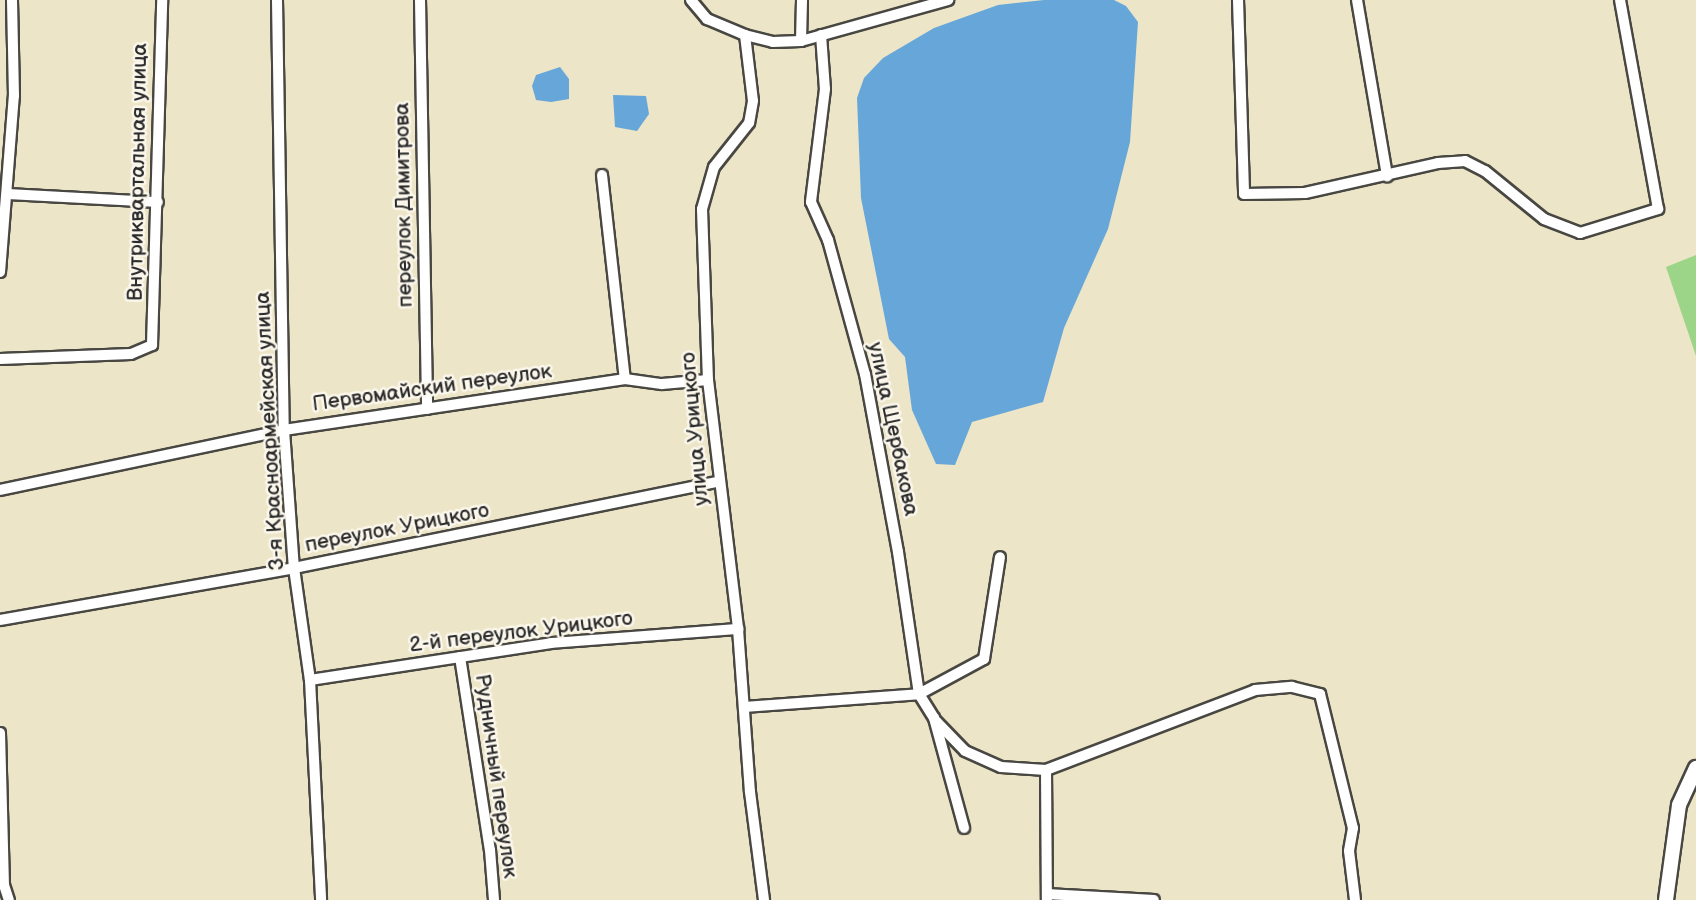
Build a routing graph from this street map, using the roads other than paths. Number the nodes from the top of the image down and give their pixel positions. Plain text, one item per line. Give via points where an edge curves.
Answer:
1 (12, 0) edge
2 (162, 0) edge
3 (276, 0) edge
4 (420, 0) edge
5 (691, 0) edge
6 (803, 0) edge
7 (948, 0) edge
8 (1238, 0) edge
9 (1357, 0) edge
10 (1620, 0) edge
11 (929, 2) edge
12 (821, 35) junction
13 (745, 36) junction
14 (801, 41) junction
15 (602, 175) dead end
16 (1387, 176) junction
17 (8, 194) junction
18 (158, 202) junction
19 (0, 272) edge
20 (0, 359) edge
21 (625, 379) junction
22 (708, 380) junction
23 (427, 409) junction
24 (284, 430) junction
25 (718, 482) junction
26 (0, 490) edge
27 (1000, 557) dead end
28 (294, 568) junction
29 (0, 620) edge
30 (738, 629) junction
31 (460, 657) junction
32 (310, 680) junction
33 (919, 694) junction
34 (744, 707) junction
35 (934, 718) junction
36 (0, 733) edge
37 (1696, 768) edge
38 (1046, 770) junction
39 (964, 828) dead end
40 (1047, 897) edge
41 (9, 900) edge
42 (321, 900) edge
43 (494, 900) edge
44 (764, 900) edge
45 (1154, 900) edge
46 (1355, 900) edge
47 (1666, 900) edge

1 - 17 street via 14,96
2 - 18 street, Внутриквартальная улица
3 - 24 street, 3-я Красноармейская улица
4 - 23 street, переулок Димитрова
5 - 13 street via 707,19
6 - 14 street
7 - 11 street
8 - 16 street via 1244,194 1305,193
9 - 16 street
10 - 16 street via 1658,209 1580,233 1544,219 1485,171 1465,161
11 - 12 street
12 - 14 street
12 - 33 street, улица Щербакова via 825,89 811,202 828,240 865,374
13 - 14 street
13 - 22 street, улица Урицкого via 754,102 749,123 714,167 702,202
15 - 21 street
17 - 18 street
17 - 19 street
18 - 20 street, Внутриквартальная улица via 152,345 131,354
21 - 22 street, Первомайский переулок via 662,384
21 - 23 street, Первомайский переулок
22 - 25 street, улица Урицкого
23 - 24 street, Первомайский переулок
24 - 26 street, Первомайский переулок
24 - 28 street, 3-я Красноармейская улица
25 - 28 street, переулок Урицкого
25 - 30 street, улица Урицкого
27 - 33 street via 984,659
28 - 29 street, переулок Урицкого
28 - 32 street, 3-я Красноармейская улица
30 - 31 street, 2-й переулок Урицкого via 551,643
30 - 34 street, улица Урицкого
31 - 32 street, 2-й переулок Урицкого
31 - 43 street, Рудничный переулок
32 - 42 street, 3-я Красноармейская улица
33 - 34 street
33 - 35 street, улица Щербакова
34 - 44 street, улица Урицкого
35 - 38 street via 965,751 1001,766
35 - 39 street, улица Щербакова
36 - 41 street via 4,885
37 - 47 street via 1679,805
38 - 40 street
38 - 46 street via 1255,690 1292,687 1320,694 1353,828 1349,851
40 - 45 street

